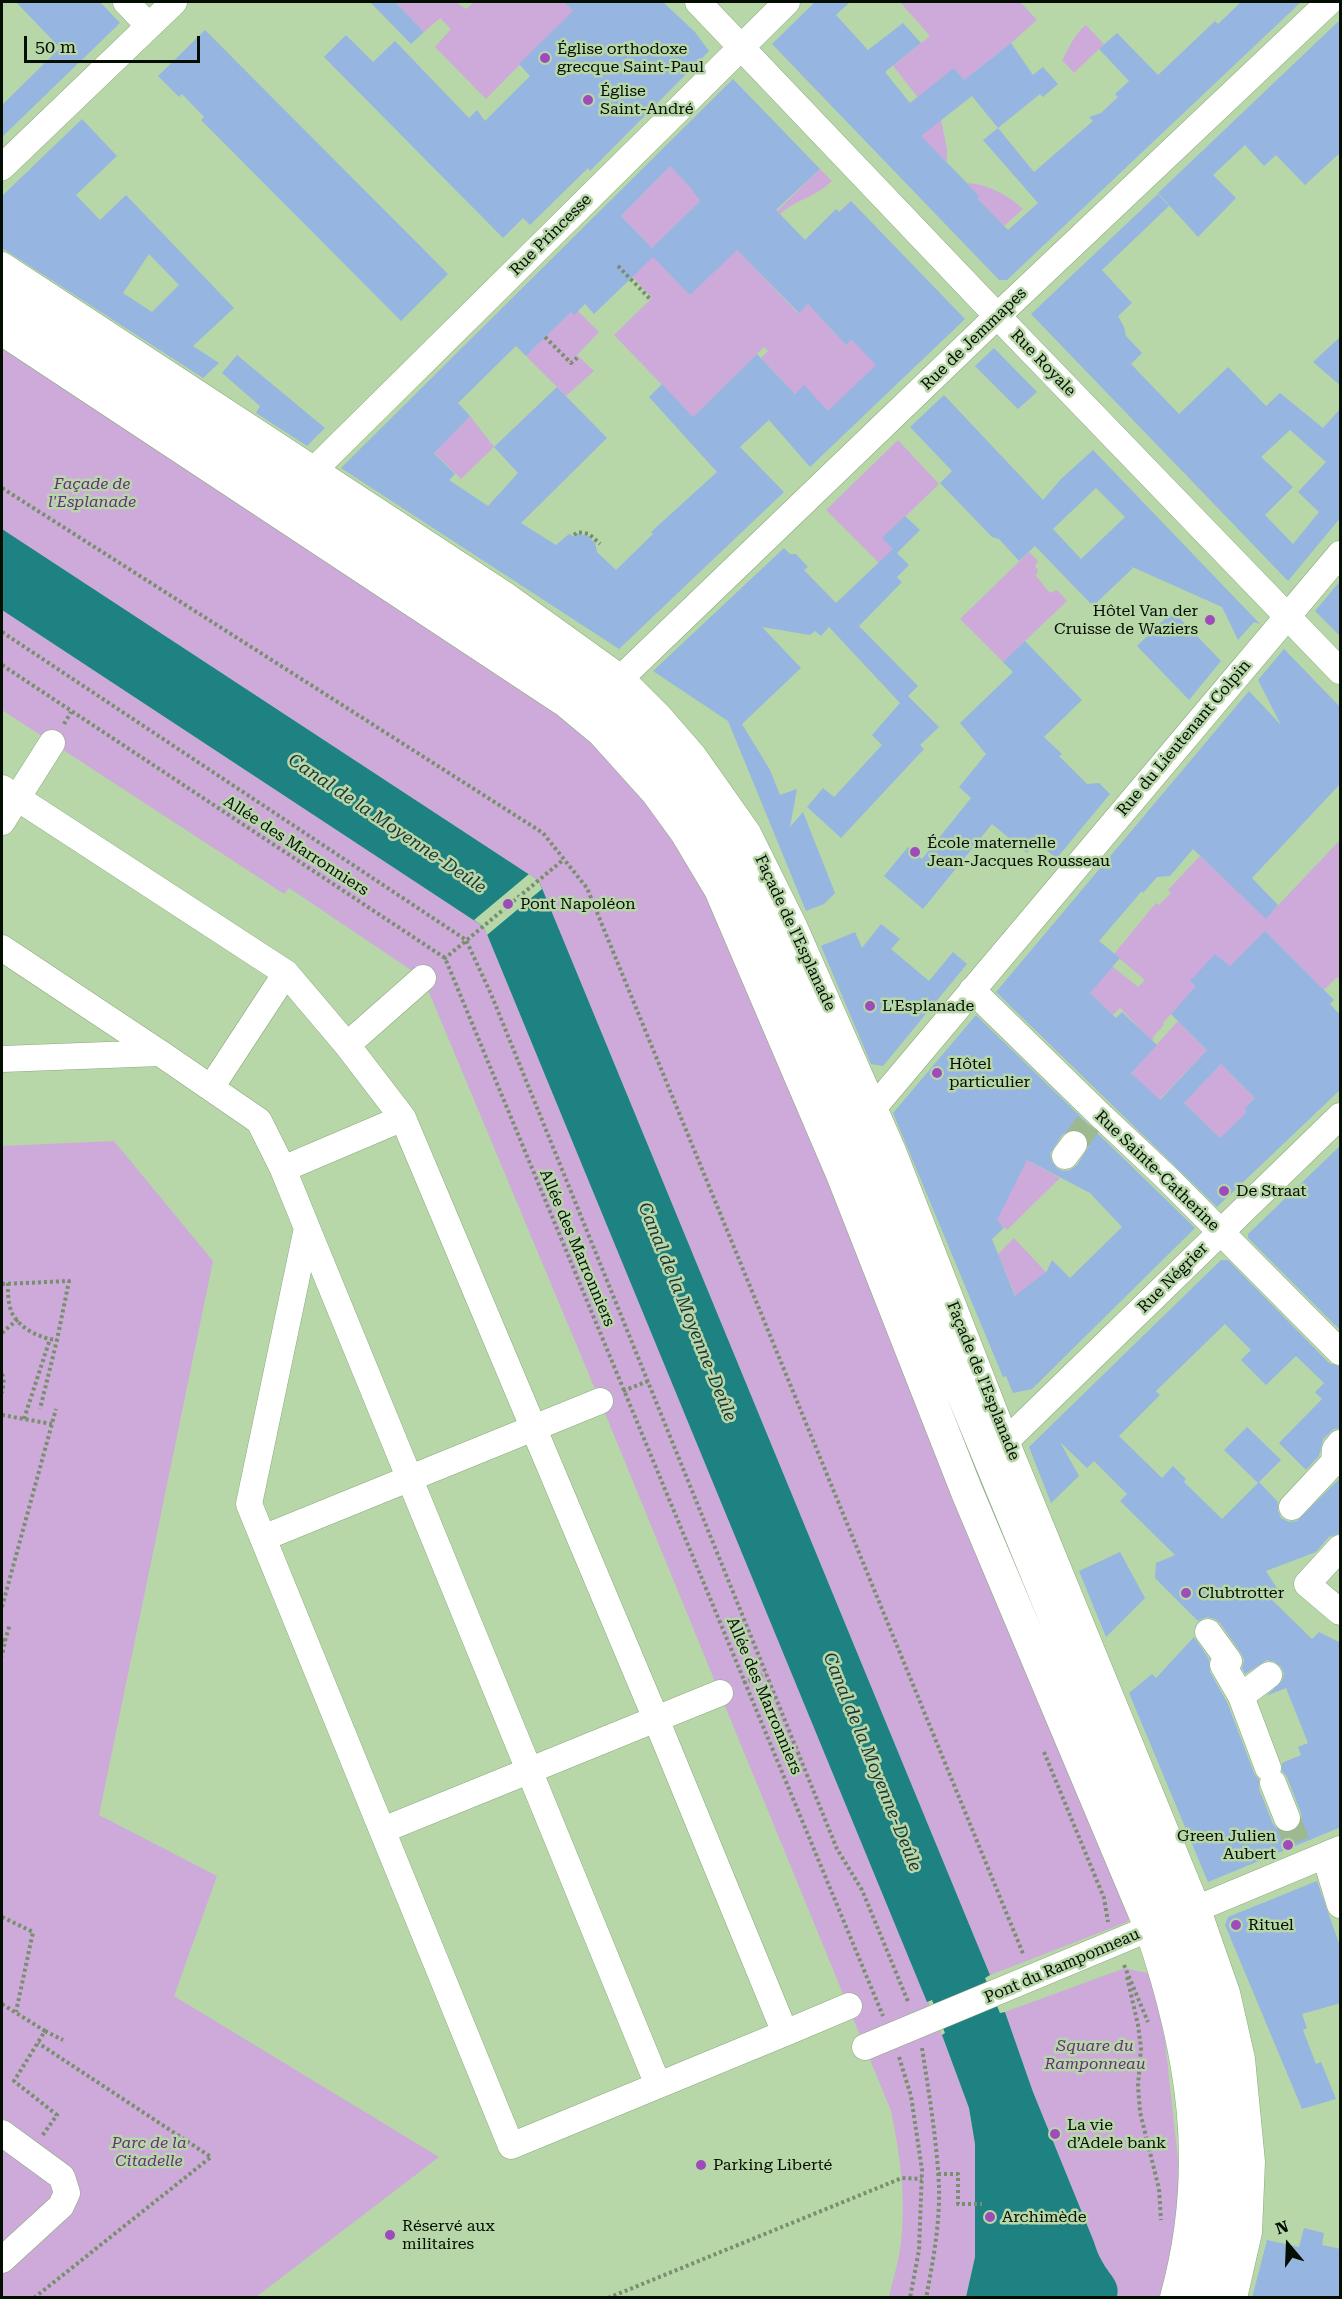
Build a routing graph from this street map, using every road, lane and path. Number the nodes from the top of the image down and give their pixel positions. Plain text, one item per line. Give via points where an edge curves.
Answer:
1 (126, 2) edge
2 (174, 2) edge
3 (698, 2) edge
4 (787, 2) edge
5 (1329, 2) edge
6 (149, 26) junction
7 (741, 46) junction
8 (2, 167) edge
9 (2, 265) edge
10 (618, 266) dead end
11 (2, 294) edge
12 (651, 300) dead end
13 (998, 316) junction
14 (2, 329) edge
15 (545, 337) dead end
16 (578, 357) dead end
17 (315, 469) junction
18 (2, 488) edge
19 (574, 535) dead end
20 (600, 544) dead end
21 (1341, 554) edge
22 (1288, 616) junction
23 (2, 632) edge
24 (2, 665) edge
25 (1341, 671) edge
26 (621, 678) junction
27 (52, 743) dead end
28 (9, 794) edge
29 (2, 822) edge
30 (563, 860) junction
31 (466, 940) junction
32 (2, 948) edge
33 (445, 958) junction
34 (286, 973) junction
35 (423, 978) joint
36 (972, 990) junction
37 (347, 1045) junction
38 (160, 1053) junction
39 (2, 1059) edge
40 (212, 1086) junction
41 (1341, 1116) edge
42 (404, 1118) junction
43 (864, 1119) junction
44 (833, 1154) junction
45 (283, 1169) junction
46 (307, 1228) junction
47 (1221, 1232) junction
48 (2, 1284) edge
49 (8, 1286) junction
50 (2, 1289) edge
51 (18, 1319) junction
52 (2, 1334) edge
53 (50, 1339) junction
54 (57, 1340) junction
55 (1341, 1352) edge
56 (2, 1374) edge
57 (2, 1393) edge
58 (600, 1401) dead end
59 (40, 1409) dead end
60 (56, 1409) dead end
61 (2, 1415) edge
62 (24, 1419) junction
63 (52, 1424) junction
64 (534, 1427) junction
65 (1006, 1441) junction
66 (1341, 1443) edge
67 (410, 1477) junction
68 (1292, 1507) dead end
69 (263, 1538) junction
70 (1341, 1548) edge
71 (2, 1607) edge
72 (1341, 1612) edge
73 (10, 1624) dead end
74 (1208, 1632) dead end
75 (3, 1641) edge
76 (2, 1656) edge
77 (1269, 1676) dead end
78 (720, 1693) dead end
79 (1241, 1696) junction
80 (656, 1719) junction
81 (1044, 1751) dead end
82 (531, 1770) junction
83 (1287, 1818) tunnel mouth
84 (383, 1830) junction
85 (1317, 1853) edge
86 (1341, 1905) edge
87 (2, 1917) edge
88 (1176, 1919) junction
89 (1109, 1946) junction
90 (1034, 1952) dead end
91 (1125, 1968) junction
92 (2, 2004) edge
93 (849, 2006) dead end
94 (16, 2012) junction
95 (922, 2024) junction
96 (45, 2031) junction
97 (1150, 2031) dead end
98 (785, 2033) junction
99 (891, 2037) junction
100 (63, 2040) dead end
101 (38, 2043) junction
102 (865, 2047) dead end
103 (658, 2085) junction
104 (2, 2133) edge
105 (29, 2153) junction
106 (938, 2174) junction
107 (922, 2179) junction
108 (982, 2204) dead end
109 (1160, 2231) dead end
110 (2, 2260) edge
111 (34, 2298) edge
112 (608, 2298) edge
113 (910, 2298) edge
114 (926, 2298) edge
115 (1176, 2298) edge
116 (1209, 2298) edge
117 (1234, 2298) edge

1 - 6 street
2 - 6 street
3 - 7 street, Rue Royale
4 - 7 street, Rue Princesse
5 - 13 street, Rue de Jemmapes
6 - 8 street
7 - 13 street, Rue Royale
7 - 17 street, Rue Princesse
9 - 17 street, Façade de l'Esplanade
10 - 12 path
11 - 43 main road, Façade de l'Esplanade via 543,651 623,712 687,786 741,867
13 - 22 street, Rue Royale
13 - 26 street, Rue de Jemmapes
14 - 44 main road via 557,694 603,732 664,801 710,869
15 - 16 path via 571,363
17 - 26 street, Façade de l'Esplanade via 504,594
18 - 30 path via 543,833
19 - 20 path via 589,534
21 - 22 street, Rue du Lieutenant Colpin
22 - 25 street, Rue Royale
22 - 36 street, Rue du Lieutenant Colpin
23 - 31 path
24 - 33 path, Allée des Marronniers
26 - 43 street, Façade de l'Esplanade via 693,755 748,833 794,926
27 - 28 street
28 - 29 street
28 - 34 street
30 - 31 path
30 - 90 path via 587,888 1024,1956
31 - 33 path
31 - 95 path via 837,1849 862,1890
32 - 38 street
33 - 35 path
33 - 99 path, Allée des Marronniers
34 - 37 street
34 - 40 street
35 - 37 street
36 - 43 street, Rue du Lieutenant Colpin
36 - 47 street, Rue Sainte-Catherine via 1081,1134 1166,1177
37 - 42 street
38 - 39 street
38 - 40 street
40 - 45 street via 259,1120
41 - 47 street, Rue Négrier
42 - 45 street
42 - 64 street
43 - 44 street, Rue du Lieutenant Colpin
43 - 65 street, Façade de l'Esplanade via 895,1157
43 - 88 main road, Façade de l'Esplanade
44 - 88 main road via 967,1492
45 - 46 street
46 - 67 street
46 - 69 street via 249,1504
47 - 55 street, Rue Sainte-Catherine
47 - 65 street, Rue Négrier
48 - 49 path
49 - 50 path
49 - 51 path via 13,1314
49 - 54 path via 69,1281
51 - 52 path
51 - 53 path via 25,1327
53 - 54 path
53 - 62 path
54 - 59 path
56 - 57 path
58 - 64 street
60 - 63 path
61 - 62 path
62 - 63 path
63 - 71 path
64 - 67 street
64 - 80 street
65 - 88 street, Façade de l'Esplanade
66 - 68 street via 1335,1449 1334,1462
67 - 69 street
67 - 82 street
69 - 84 street
70 - 72 street via 1306,1584
73 - 75 path
74 - 79 street via 1228,1661 1223,1665
75 - 76 path
77 - 79 street
78 - 80 street
79 - 83 street
80 - 82 street
80 - 98 street
81 - 89 path via 1104,1898
82 - 84 street
82 - 103 street
84 - 103 street via 511,2146
85 - 86 street
85 - 88 street, Pont du Ramponneau
87 - 94 path via 33,1932
88 - 89 street, Pont du Ramponneau
88 - 115 main road via 1170,1984 1193,2103 1196,2144 1190,2231
88 - 116 main road via 1205,2007 1221,2111 1221,2238
88 - 117 street via 1234,2017 1247,2106 1252,2197
89 - 91 path via 1110,1969
89 - 95 street, Pont du Ramponneau
91 - 97 path
91 - 109 path via 1138,2025 1140,2112 1159,2189
92 - 94 path
93 - 98 street
94 - 96 path
95 - 99 street, Pont du Ramponneau
95 - 106 path
96 - 100 path
96 - 101 path
98 - 103 street
99 - 102 street, Pont du Ramponneau
99 - 107 path, Allée des Marronniers via 911,2096
101 - 105 path via 14,2081 57,2115
101 - 111 path via 211,2157
104 - 105 street
105 - 110 street via 62,2177 67,2193 61,2206
106 - 108 path via 958,2174 958,2204
106 - 114 path via 934,2261
107 - 112 path via 902,2178
107 - 113 path, Allée des Marronniers via 919,2250

